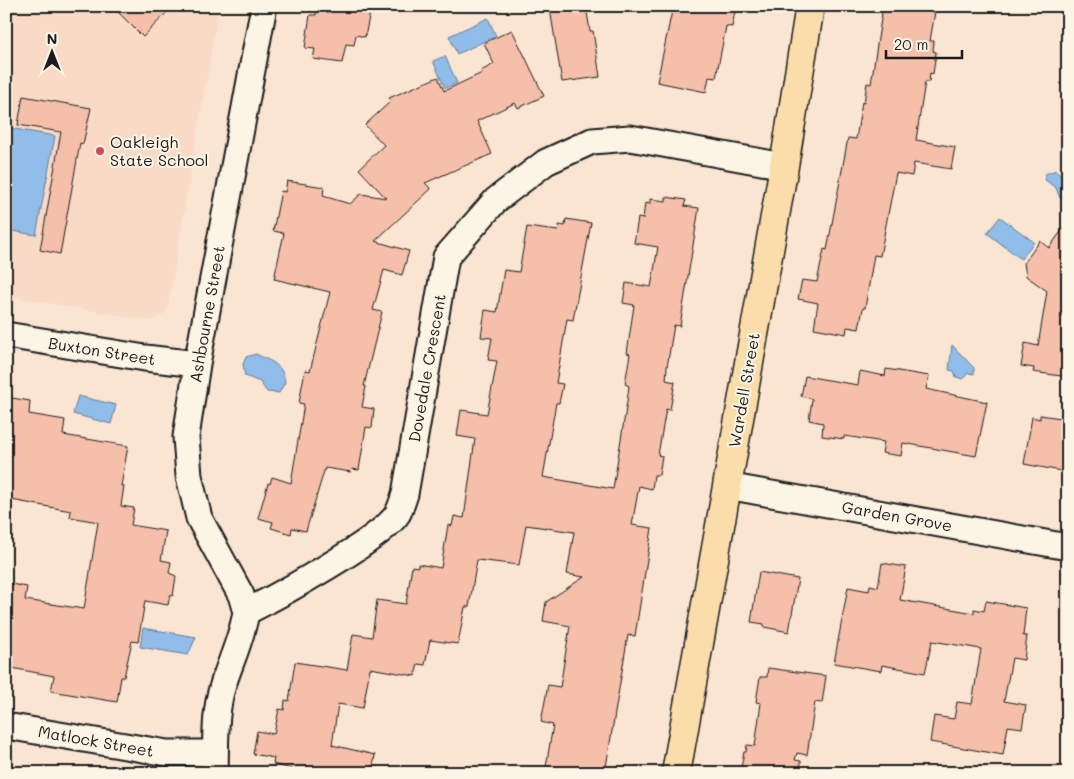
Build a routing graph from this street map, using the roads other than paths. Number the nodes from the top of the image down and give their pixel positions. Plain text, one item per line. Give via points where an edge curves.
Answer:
1 (264, 6) edge
2 (810, 6) edge
3 (784, 166) junction
4 (6, 335) edge
5 (197, 364) junction
6 (726, 486) junction
7 (1068, 547) edge
8 (246, 612) junction
9 (6, 726) edge
10 (215, 763) edge
11 (676, 773) edge

1 - 5 street, Ashbourne Street
2 - 3 highway, Wardell Street
3 - 6 highway, Wardell Street
3 - 8 street, Dovedale Crescent via 630,138 592,141 546,162 496,200 446,257 405,494 398,514 378,533 276,597
4 - 5 street, Buxton Street
5 - 8 street, Ashbourne Street via 186,437 189,476 199,518 241,596
6 - 7 street, Garden Grove
6 - 11 highway, Wardell Street
8 - 10 street via 243,632 222,687
9 - 10 street, Matlock Street

